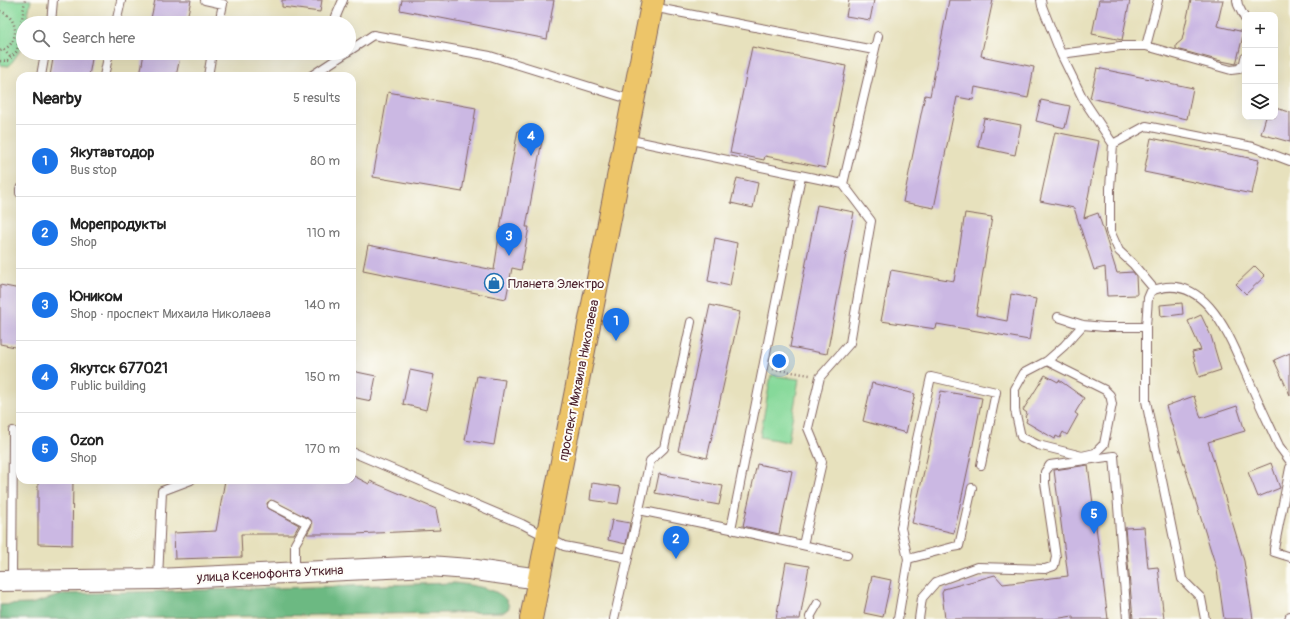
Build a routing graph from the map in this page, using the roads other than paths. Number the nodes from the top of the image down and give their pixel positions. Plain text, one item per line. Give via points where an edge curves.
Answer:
1 (53, 0) edge
2 (118, 0) edge
3 (205, 0) edge
4 (343, 0) edge
5 (1041, 0) edge
6 (1158, 0) edge
7 (1237, 0) edge
8 (652, 4) edge
9 (1242, 13) edge
10 (51, 16) edge
11 (117, 16) edge
12 (220, 16) edge
13 (336, 16) edge
14 (878, 36) dead end
15 (356, 46) edge
16 (1146, 46) junction
17 (874, 50) junction
18 (1061, 54) junction
19 (44, 60) edge
20 (107, 60) edge
21 (211, 60) edge
22 (335, 60) edge
23 (1242, 65) edge
24 (42, 72) edge
25 (105, 72) edge
26 (209, 72) edge
27 (317, 72) edge
28 (633, 100) junction
29 (626, 139) junction
30 (1114, 144) junction
31 (1290, 161) edge
32 (801, 176) junction
33 (843, 184) junction
34 (1154, 289) junction
35 (1058, 317) dead end
36 (691, 322) dead end
37 (1083, 325) junction
38 (1146, 327) junction
39 (1048, 361) junction
40 (13, 430) dead end
41 (356, 454) edge
42 (1290, 461) edge
43 (981, 464) dead end
44 (1290, 468) edge
45 (180, 484) edge
46 (972, 488) dead end
47 (272, 505) dead end
48 (639, 510) junction
49 (731, 529) junction
50 (547, 537) junction
51 (803, 545) junction
52 (847, 555) dead end
53 (1290, 557) edge
54 (628, 558) junction
55 (908, 559) junction
56 (294, 572) junction
57 (158, 578) junction
58 (539, 579) junction
59 (6, 581) edge
60 (818, 603) dead end
61 (1290, 616) edge
62 (531, 619) edge
63 (614, 619) edge
64 (810, 619) edge
65 (898, 619) edge
66 (919, 619) edge
67 (1127, 619) edge
68 (1204, 619) edge
69 (1289, 619) edge

1 - 10 lane
2 - 11 lane
3 - 12 lane via 223,4
4 - 13 lane
5 - 18 lane
6 - 16 lane
7 - 9 lane
8 - 17 lane
8 - 28 main road, проспект Михаила Николаева
14 - 17 lane
15 - 28 lane via 372,35 490,56
16 - 18 lane via 1120,46
16 - 23 lane via 1231,70 1239,69
17 - 33 lane
18 - 30 lane via 1083,99
19 - 24 lane
20 - 25 lane
21 - 26 lane
22 - 27 lane
28 - 29 main road, проспект Михаила Николаева
29 - 32 lane
29 - 50 main road, проспект Михаила Николаева
30 - 31 lane via 1146,126 1252,147
30 - 34 lane via 1110,231 1120,251
32 - 33 lane
32 - 49 lane
33 - 51 lane via 871,221 850,343 820,377 808,428 822,462
34 - 38 lane via 1148,298
34 - 42 lane via 1174,286 1189,290 1209,306 1226,330 1279,446
35 - 37 lane
36 - 48 lane via 664,448 650,461
37 - 38 lane
37 - 39 lane
38 - 68 lane via 1147,408 1182,580 1201,598
39 - 39 lane via 1024,373 1015,389 1015,410 1021,437 1038,445 1082,456 1095,453 1104,444 1112,404 1110,395
40 - 59 lane
41 - 50 lane
43 - 55 lane via 996,392 931,377 901,528
44 - 53 lane via 1274,552
45 - 57 lane via 162,491
46 - 55 lane via 959,546
47 - 56 lane via 307,523 295,544
48 - 49 lane
48 - 54 lane
49 - 51 lane
50 - 54 lane via 564,546
50 - 58 main road, проспект Михаила Николаева
51 - 52 lane
54 - 63 lane
55 - 65 lane
56 - 57 street, улица Ксенофонта Уткина
56 - 58 street, улица Ксенофонта Уткина via 429,566
57 - 59 street, улица Ксенофонта Уткина
58 - 62 main road, проспект Михаила Николаева
60 - 64 lane
61 - 69 lane
66 - 67 lane via 922,598 936,582 977,567 1045,569 1054,566 1056,557 1045,472 1050,464 1114,456

